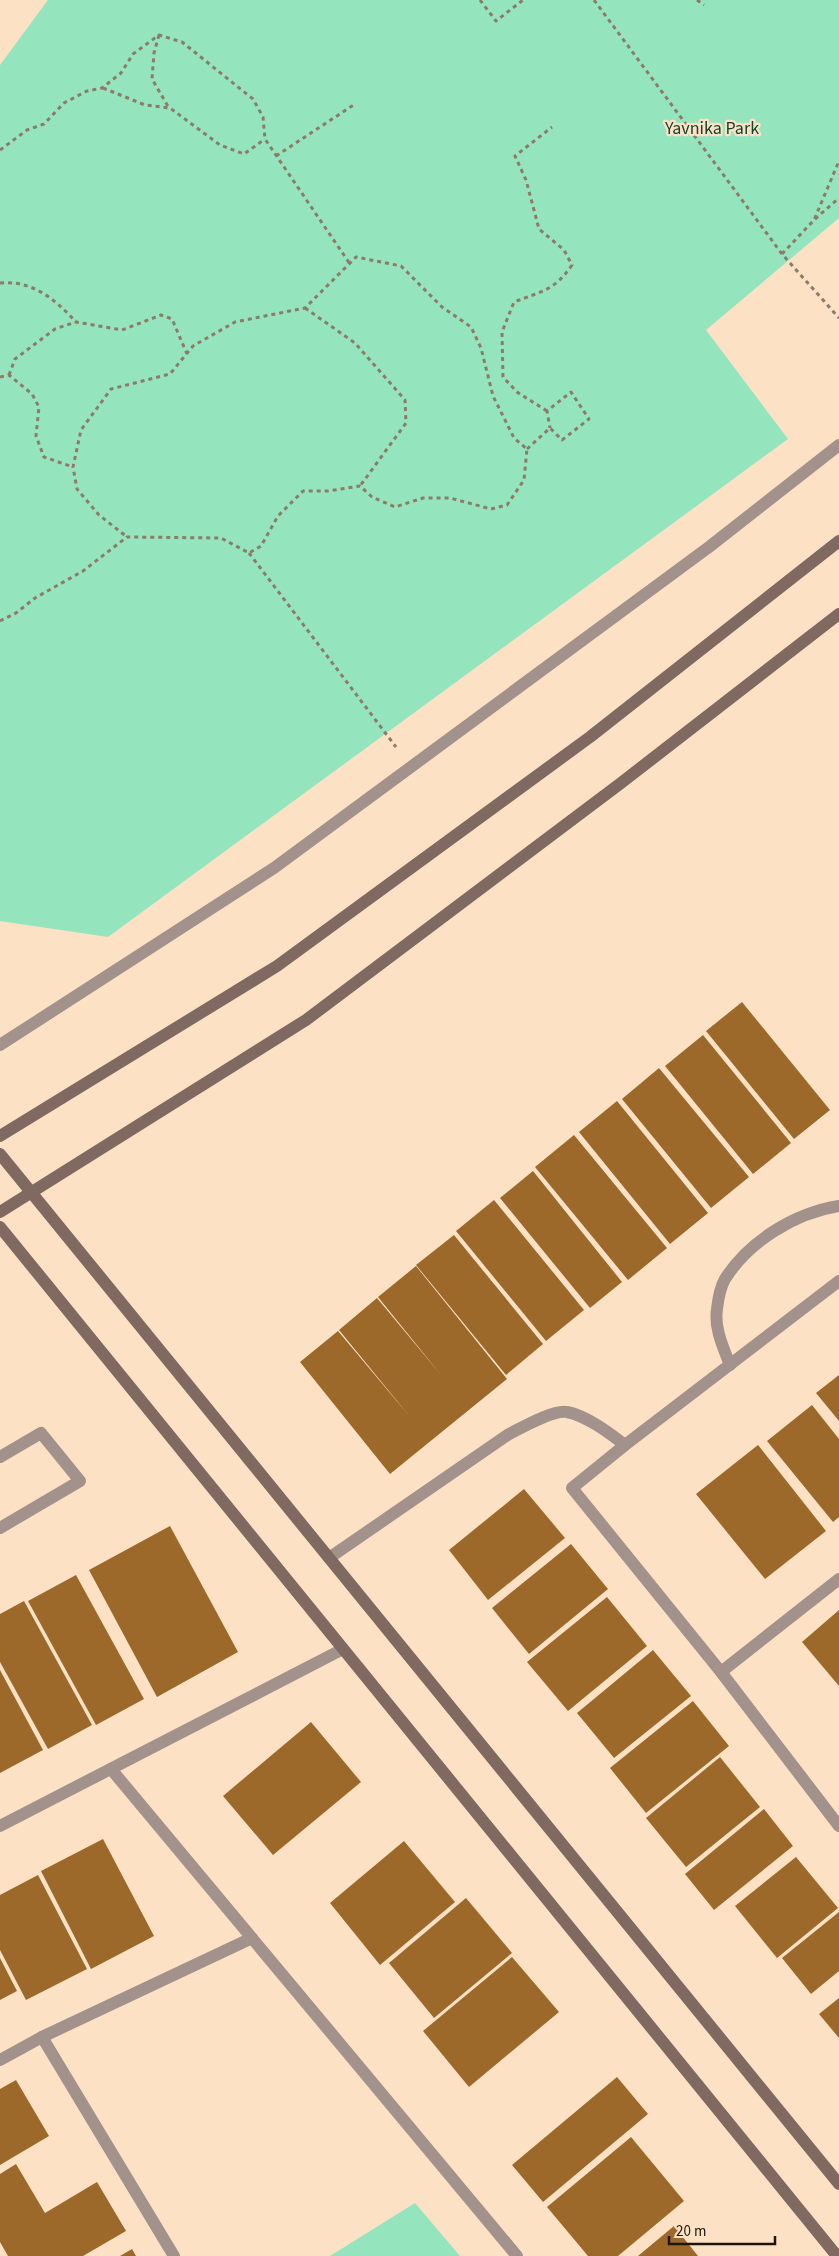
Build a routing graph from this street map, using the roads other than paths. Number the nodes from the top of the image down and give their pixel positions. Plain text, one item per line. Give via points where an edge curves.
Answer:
1 (839, 445) edge
2 (839, 542) edge
3 (839, 614) edge
4 (0, 1045) edge
5 (0, 1136) edge
6 (0, 1154) edge
7 (32, 1193) junction
8 (839, 1206) edge
9 (0, 1212) edge
10 (0, 1226) edge
11 (839, 1281) edge
12 (730, 1365) junction
13 (625, 1445) junction
14 (0, 1457) edge
15 (0, 1528) edge
16 (329, 1558) junction
17 (839, 1579) edge
18 (343, 1649) junction
19 (721, 1672) junction
20 (111, 1769) junction
21 (0, 1826) edge
22 (839, 1826) edge
23 (252, 1938) junction
24 (42, 2037) junction
25 (0, 2060) edge
26 (839, 2184) edge
27 (174, 2256) edge
28 (516, 2256) edge
29 (837, 2256) edge

1 - 4 street via 709,547 274,868
2 - 5 street via 590,737 277,966
3 - 7 street via 306,1020
6 - 7 street
7 - 9 street
7 - 16 street
8 - 12 street via 811,1212 782,1225 752,1249 724,1280 716,1311 718,1335
10 - 18 street
11 - 12 street
12 - 13 street
13 - 16 street via 602,1428 566,1411 538,1419 509,1434
13 - 19 street via 572,1488
14 - 15 street via 41,1433 80,1481
16 - 26 street
17 - 19 street
18 - 20 street
18 - 29 street
19 - 22 street
20 - 21 street
20 - 23 street
23 - 24 street
23 - 28 street
24 - 25 street
24 - 27 street

